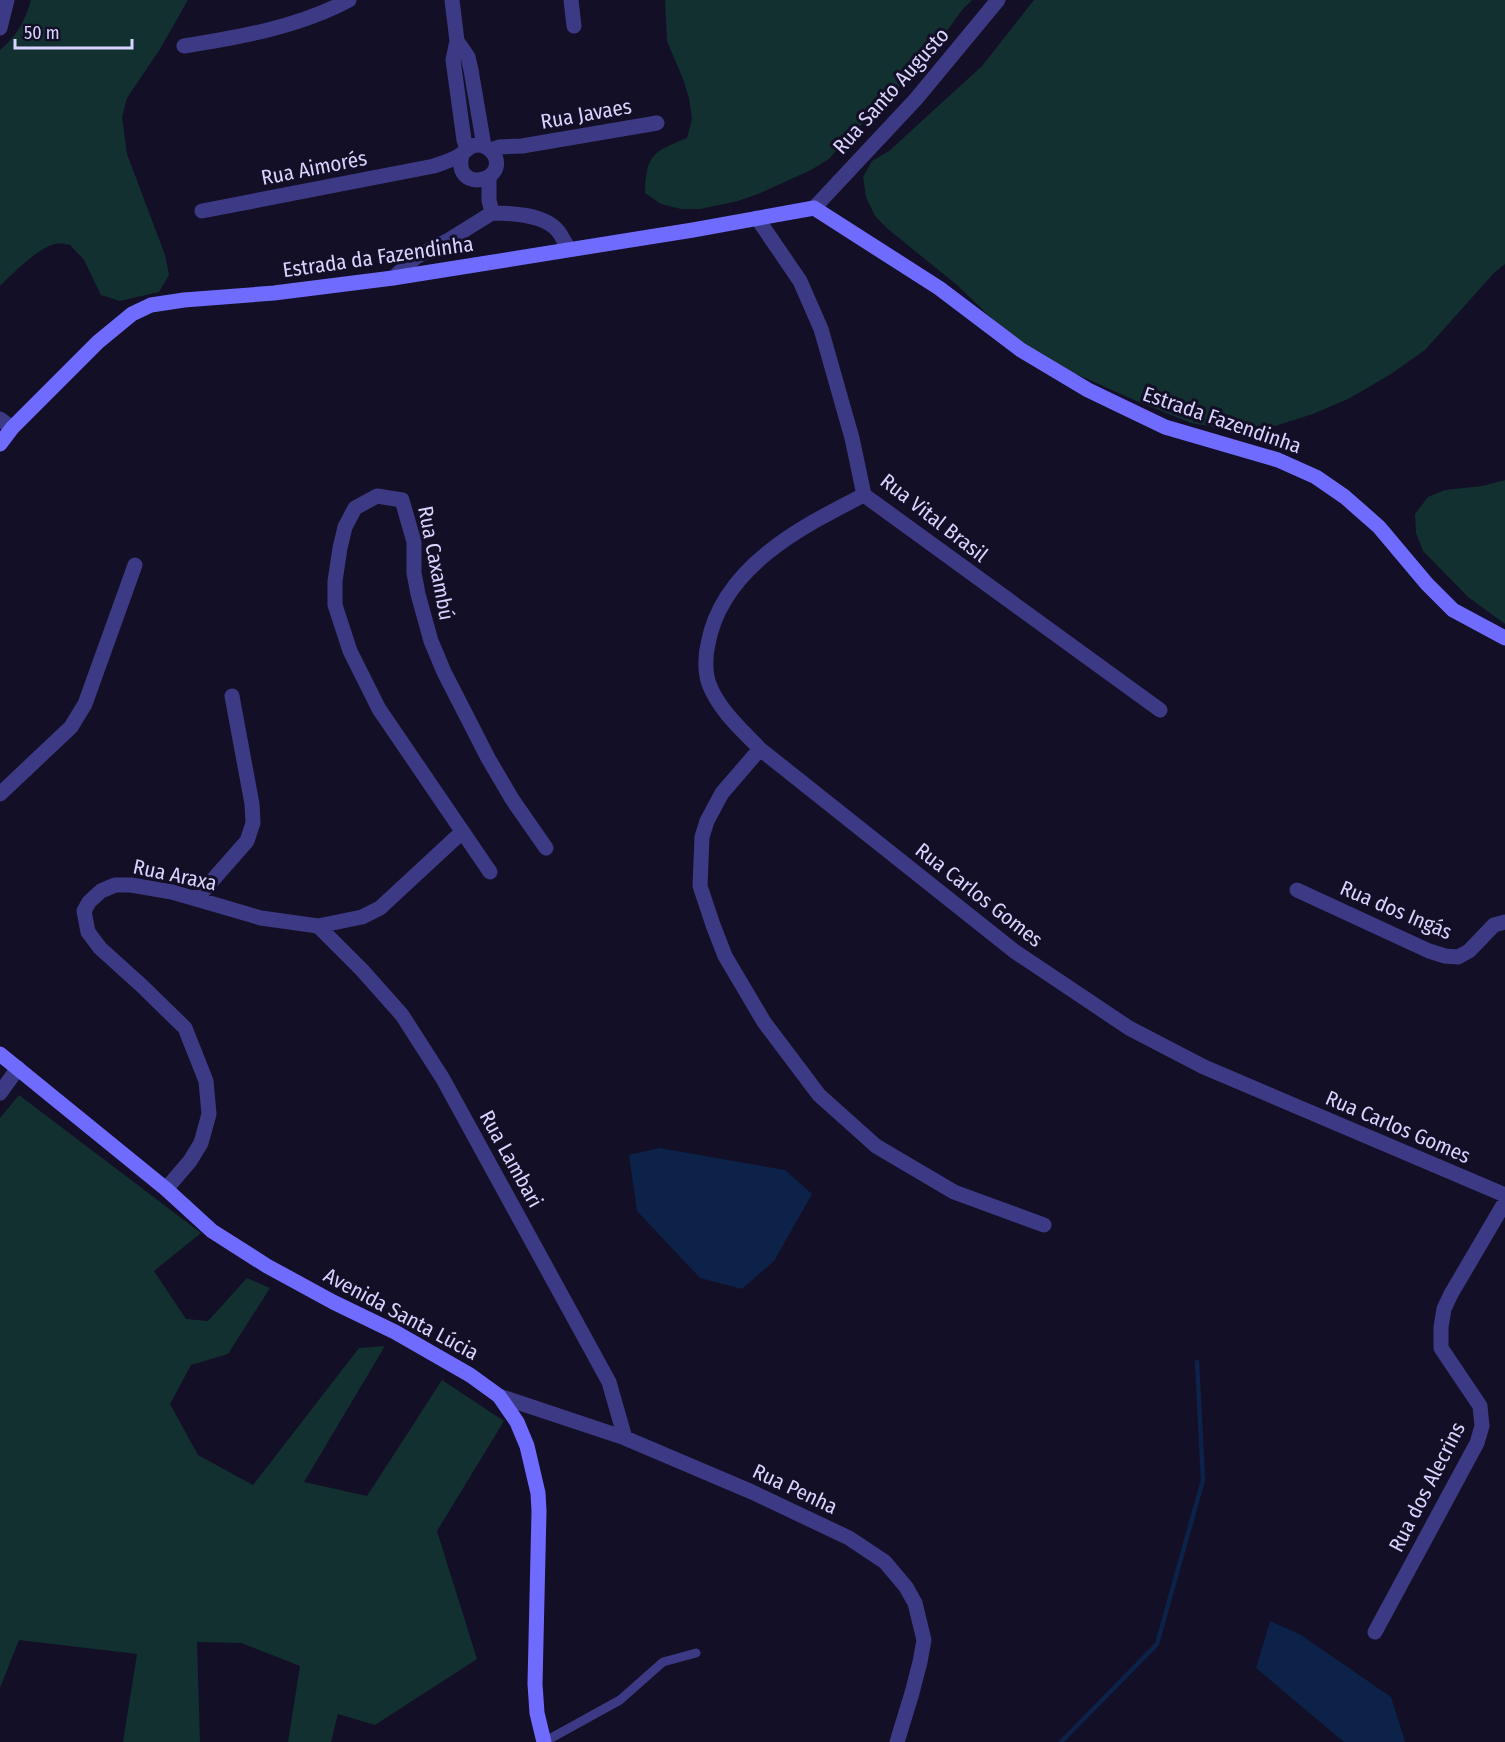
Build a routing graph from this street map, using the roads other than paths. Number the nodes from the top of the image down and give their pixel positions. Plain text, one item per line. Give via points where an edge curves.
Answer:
1 (7, 0) edge
2 (349, 0) edge
3 (452, 0) edge
4 (571, 0) edge
5 (998, 0) edge
6 (574, 26) dead end
7 (0, 28) edge
8 (457, 40) junction
9 (184, 46) dead end
10 (657, 123) dead end
11 (464, 158) junction
12 (487, 164) junction
13 (490, 206) junction
14 (814, 208) junction
15 (202, 211) dead end
16 (757, 218) junction
17 (568, 248) junction
18 (393, 278) junction
19 (6, 423) edge
20 (0, 444) edge
21 (864, 495) junction
22 (135, 565) dead end
23 (1505, 638) edge
24 (231, 696) dead end
25 (1160, 710) dead end
26 (759, 748) junction
27 (0, 794) edge
28 (462, 832) junction
29 (546, 848) dead end
30 (490, 872) dead end
31 (1297, 890) dead end
32 (196, 899) junction
33 (1505, 922) edge
34 (318, 926) junction
35 (0, 1054) edge
36 (18, 1068) junction
37 (0, 1093) edge
38 (166, 1189) junction
39 (1505, 1195) edge
40 (1505, 1202) edge
41 (1044, 1225) dead end
42 (500, 1396) junction
43 (625, 1438) junction
44 (1375, 1632) dead end
45 (696, 1653) dead end
46 (544, 1742) edge
47 (897, 1742) edge

1 - 7 street
2 - 9 street via 270,29
3 - 8 street
4 - 6 street
5 - 14 street, Rua Santo Augusto via 916,99
8 - 11 street via 453,60
8 - 12 street via 468,57
10 - 12 street, Rua Javaes via 504,147
11 - 12 street, Rua Javaes via 478,145
11 - 12 street via 468,178
11 - 15 street, Rua Aimorés
12 - 13 street
13 - 17 street via 548,223
13 - 18 street via 447,241 416,257
14 - 16 street, Estrada da Fazendinha
14 - 23 street, Estrada Fazendinha via 939,288 1021,350 1088,390 1165,427 1278,459 1316,477 1379,527 1453,610
16 - 17 street, Estrada da Fazendinha
16 - 21 street, Rua Vital Brasil via 800,281 821,328
17 - 18 street, Estrada da Fazendinha
18 - 19 street, Estrada da Fazendinha via 151,305 132,314
19 - 20 street, Estrada da Fazendinha
21 - 25 street, Rua Vital Brasil
21 - 26 street, Rua Carlos Gomes via 774,548 741,578 717,613 705,654 708,683 725,713
22 - 27 street via 85,704 71,727
24 - 32 street via 253,823 247,841
26 - 39 street, Rua Carlos Gomes via 1014,951 1130,1028 1204,1067
26 - 41 street via 722,793 707,821 702,837 700,886 725,956 764,1022 819,1095 876,1146 954,1191
28 - 29 street, Rua Caxambú via 379,709 350,651 335,605 345,527 355,508 377,496 402,500 414,542 414,573 431,641 488,758
28 - 30 street, Rua Caxambú
28 - 34 street, Rua Araxa via 380,908 362,917
31 - 33 street, Rua dos Ingás via 1445,956 1458,957 1469,951 1494,925
32 - 34 street, Rua Araxa via 261,918
32 - 38 street, Rua Araxa via 115,885 101,891 84,911 88,932 100,948 185,1028 206,1081 209,1114 201,1143
34 - 43 street, Rua Lambari via 402,1015 443,1079 609,1382
35 - 36 street, Avenida Santa Lúcia
36 - 37 street
36 - 38 street, Avenida Santa Lúcia
38 - 42 street, Avenida Santa Lúcia via 212,1231 267,1266 395,1332
40 - 44 street, Rua dos Alecrins via 1443,1309 1441,1348 1480,1406 1482,1426 1477,1443
42 - 43 street, Rua Penha
42 - 46 street, Avenida Santa Lúcia via 527,1446 538,1493 535,1684
43 - 47 street, Rua Penha via 849,1538 885,1562 915,1603 924,1640
45 - 46 lane via 663,1662 620,1700

